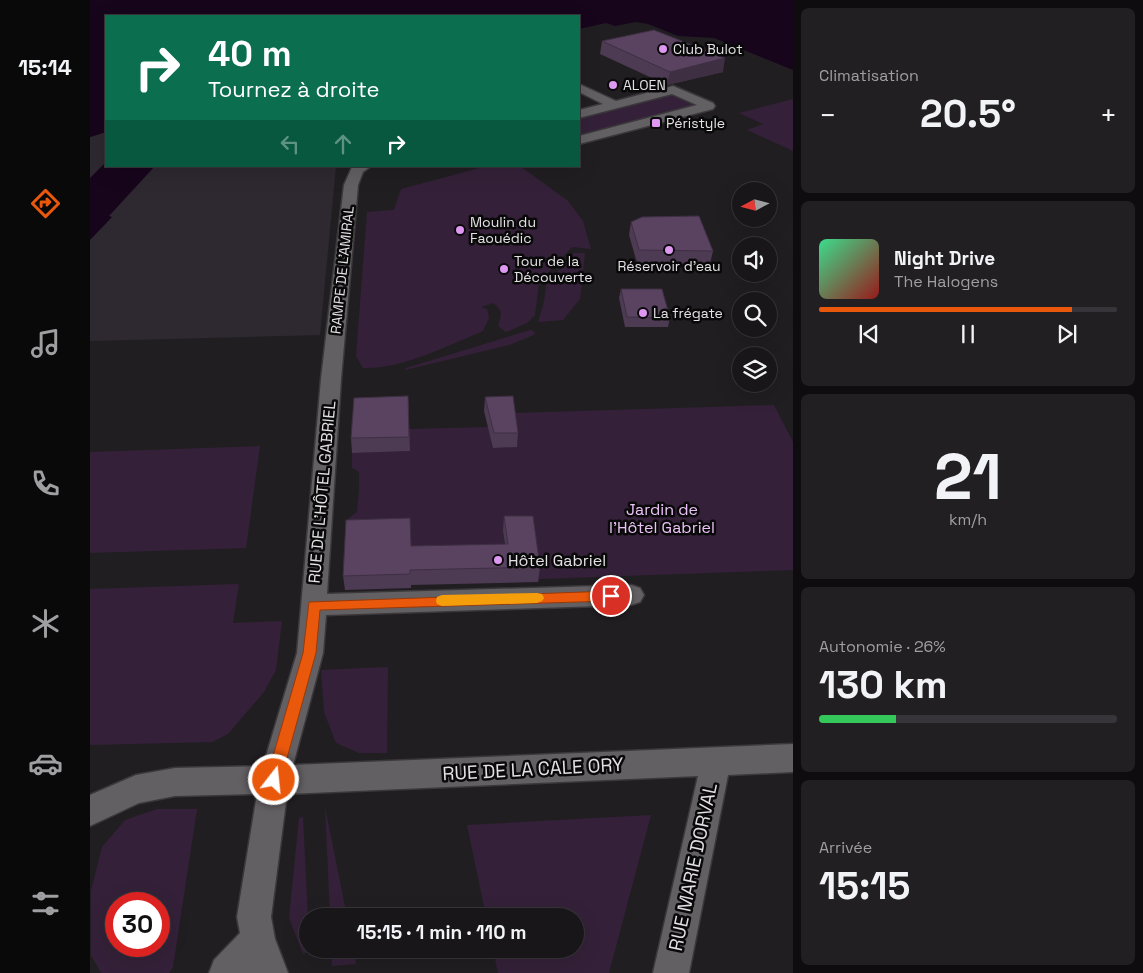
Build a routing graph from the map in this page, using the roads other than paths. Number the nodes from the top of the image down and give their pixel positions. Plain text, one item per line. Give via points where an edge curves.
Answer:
1 (580, 88) edge
2 (614, 105) junction
3 (580, 114) edge
4 (580, 140) edge
5 (362, 167) edge
6 (332, 379) joint
7 (630, 595) dead end
8 (314, 605) junction
9 (793, 758) edge
10 (716, 760) junction
11 (274, 780) junction
12 (90, 811) edge
13 (258, 939) junction
14 (226, 973) edge
15 (270, 973) edge
16 (670, 973) edge

1 - 2 street
2 - 3 street
2 - 4 street via 673,90 709,106
5 - 6 street, RAMPE DE L'AMIRAL via 357,170 351,185
6 - 8 street, RUE DE L'HÔTEL GABRIEL
7 - 8 street
8 - 11 street, RUE DE L'HÔTEL GABRIEL via 310,653
9 - 10 street, RUE DE LA CALE ORY
10 - 11 street, RUE DE LA CALE ORY
10 - 16 street, RUE MARIE DORVAL
11 - 12 street, RUE DE LA CALE ORY via 175,782 136,789
11 - 13 street, RUE DE L'HÔTEL GABRIEL via 254,917
13 - 14 street
13 - 15 street, RUE DE L'HÔTEL GABRIEL

